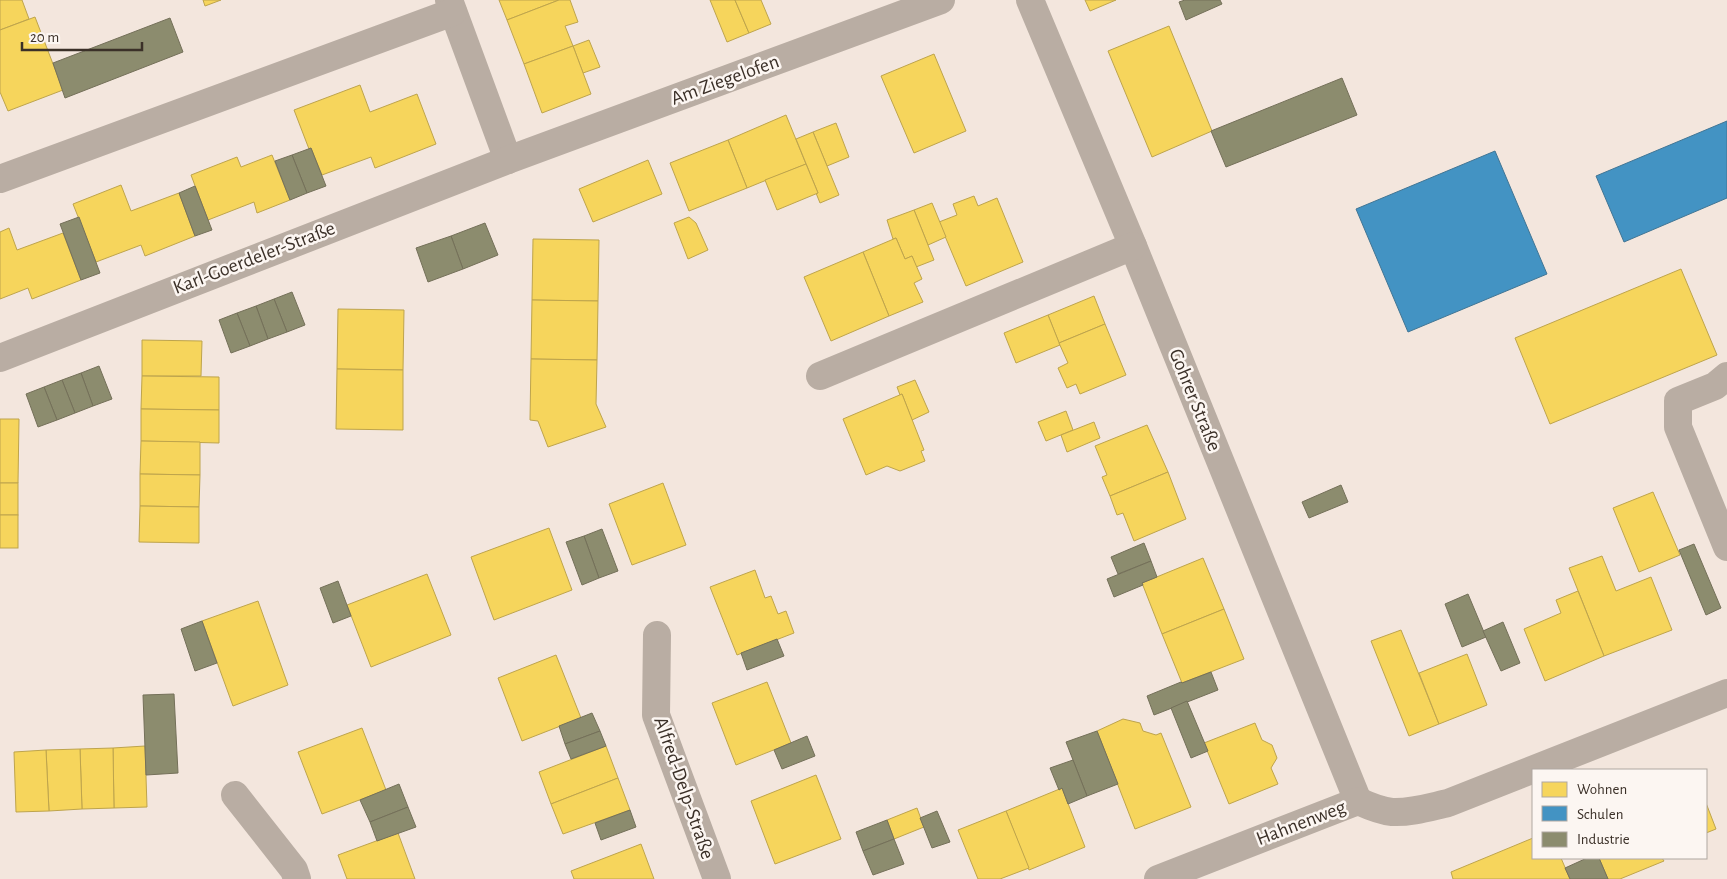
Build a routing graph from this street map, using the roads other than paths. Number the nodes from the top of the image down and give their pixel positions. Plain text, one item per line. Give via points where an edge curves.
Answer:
1 (941, 0) edge
2 (1030, 0) edge
3 (451, 6) edge
4 (508, 160) junction
5 (0, 179) edge
6 (1133, 246) junction
7 (0, 358) edge
8 (820, 376) dead end
9 (1727, 376) edge
10 (1727, 547) edge
11 (657, 636) dead end
12 (1727, 693) edge
13 (1534, 769) edge
14 (1532, 770) edge
15 (234, 795) dead end
16 (1358, 801) junction
17 (297, 879) edge
18 (717, 879) edge
19 (1158, 879) edge

1 - 4 street, Am Ziegelofen
2 - 6 street, Gohrer Straße
3 - 4 street
3 - 5 street
4 - 7 street, Karl-Goerdeler-Straße
6 - 8 street
6 - 16 street, Gohrer Straße
9 - 10 street via 1715,386 1678,402 1678,427
11 - 18 street, Alfred-Delp-Straße via 656,715
12 - 13 street, Hahnenweg
14 - 16 street, Hahnenweg via 1448,803 1411,811 1392,812
15 - 17 street via 294,870
16 - 19 street, Hahnenweg

